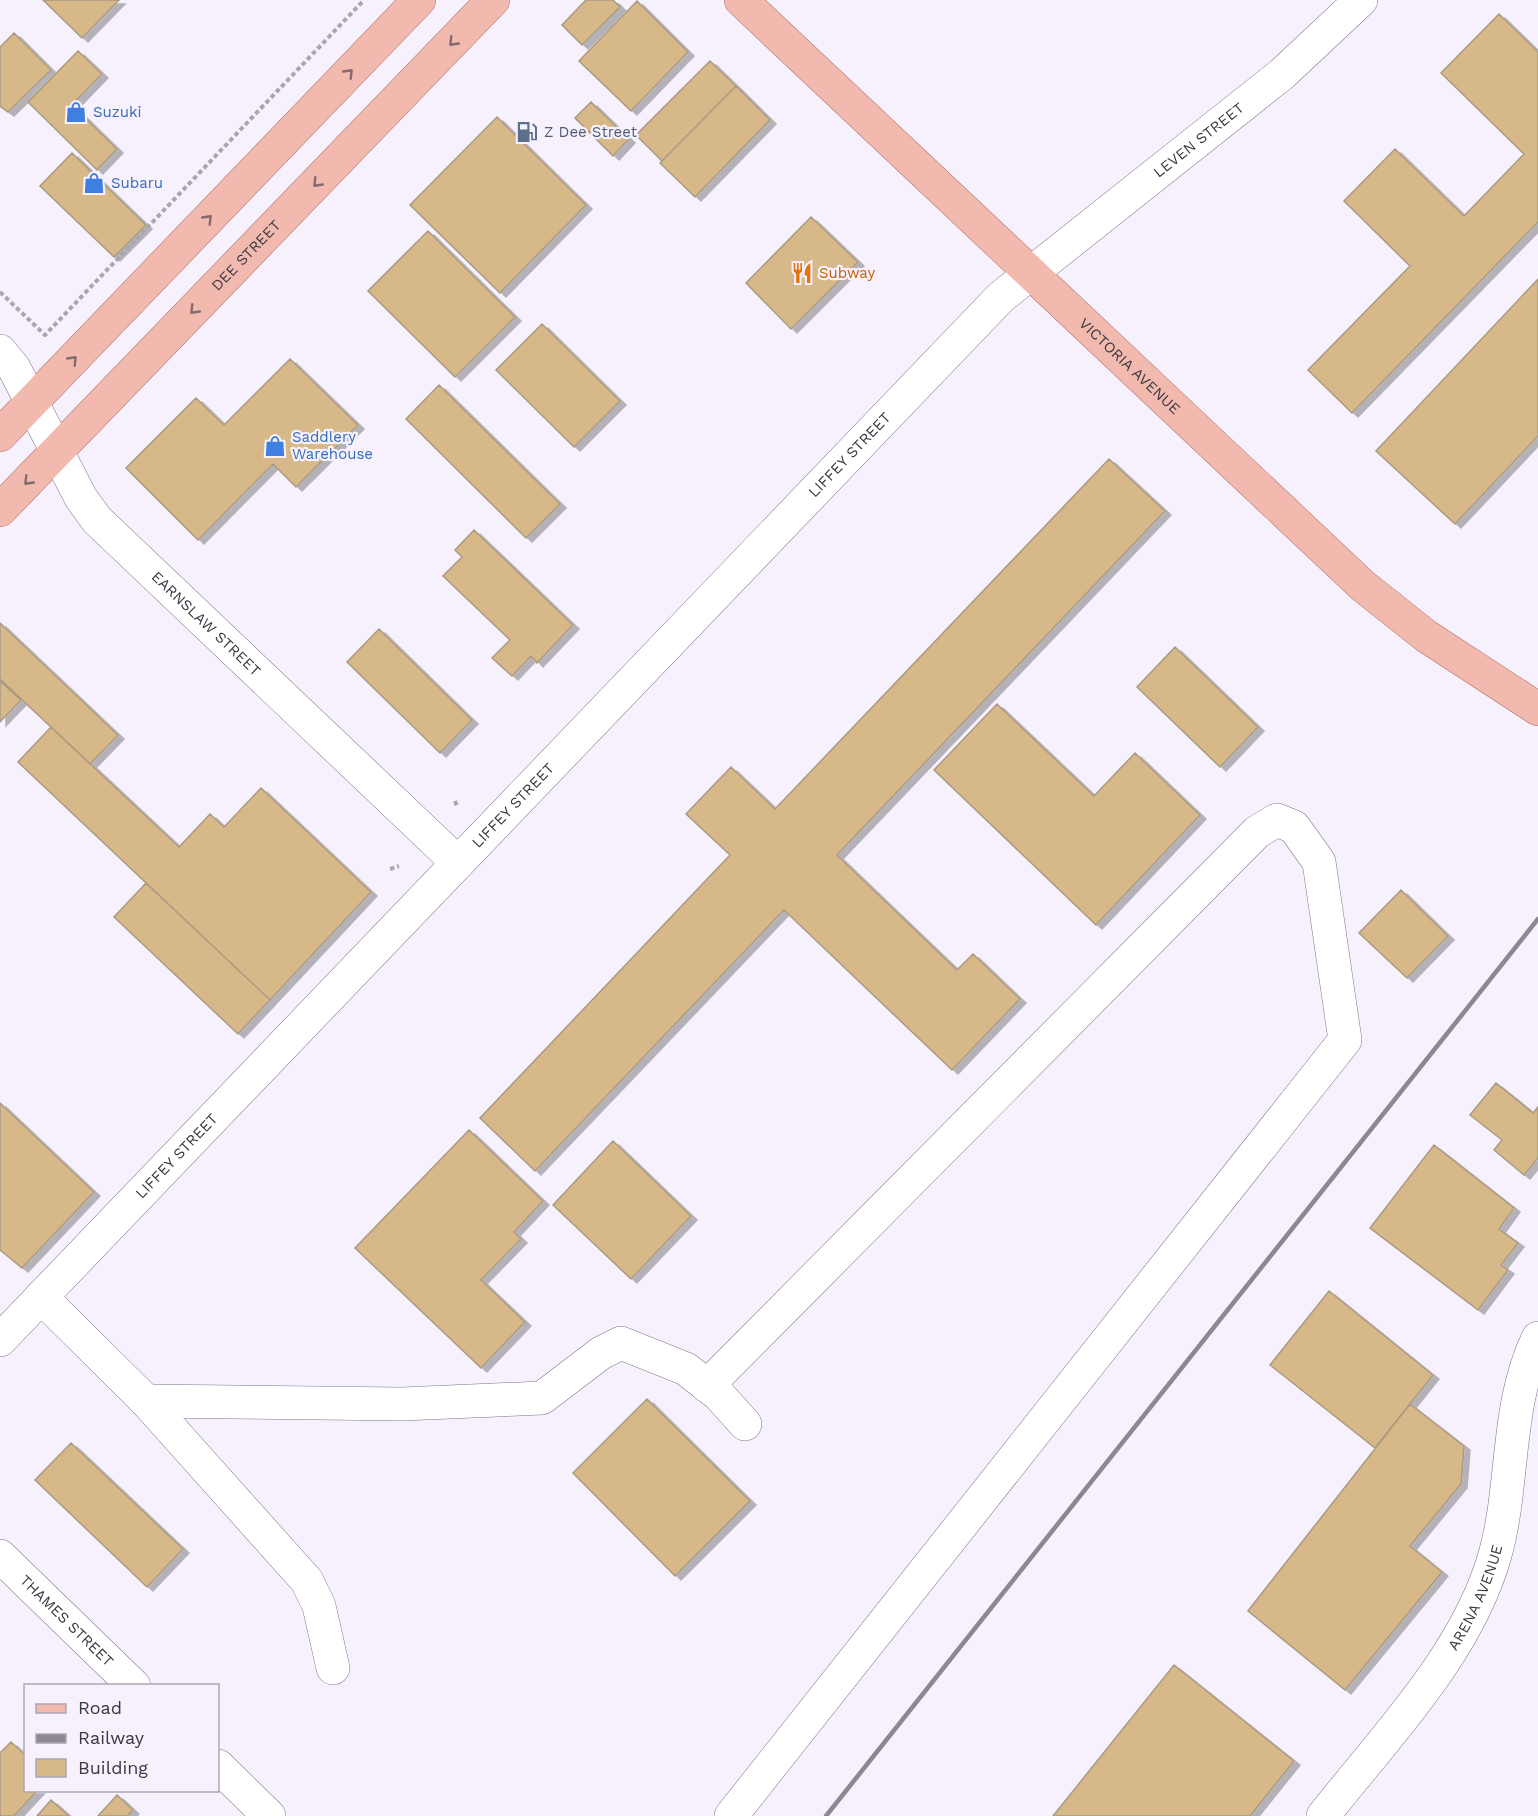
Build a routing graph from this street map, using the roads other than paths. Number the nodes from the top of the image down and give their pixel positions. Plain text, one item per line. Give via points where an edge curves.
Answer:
1 (419, 0) edge
2 (493, 0) edge
3 (741, 0) edge
4 (1361, 0) edge
5 (1030, 274) junction
6 (0, 351) edge
7 (32, 402) junction
8 (0, 435) edge
9 (56, 452) junction
10 (0, 510) edge
11 (1538, 709) edge
12 (458, 862) junction
13 (41, 1297) junction
14 (1538, 1338) edge
15 (0, 1340) edge
16 (707, 1386) junction
17 (146, 1401) junction
18 (745, 1424) dead end
19 (0, 1556) edge
20 (333, 1668) dead end
21 (132, 1684) edge
22 (219, 1767) edge
23 (269, 1816) edge
24 (731, 1816) edge
25 (1323, 1816) edge

7 -> 1 main road
2 -> 9 main road, DEE STREET
3 - 5 main road, VICTORIA AVENUE
4 - 5 street, LEVEN STREET via 1282,74
5 - 11 main road, VICTORIA AVENUE via 1363,586 1426,636
5 - 12 street, LIFFEY STREET via 990,309
6 - 7 street, EARNSLAW STREET via 15,368
7 - 8 main road
7 - 9 street, EARNSLAW STREET
9 -> 10 main road, DEE STREET
9 - 12 street, EARNSLAW STREET via 97,520
12 - 13 street, LIFFEY STREET
13 - 15 street, LIFFEY STREET
13 - 17 street
14 - 25 street, ARENA AVENUE via 1516,1404 1502,1520 1487,1582 1450,1653
16 - 17 street via 686,1369 621,1343 601,1353 542,1398 402,1404
16 - 18 street
16 - 24 street via 1257,832 1277,820 1294,826 1319,862 1345,1040
17 - 20 street via 307,1581 319,1606
19 - 21 street, THAMES STREET
22 - 23 street

